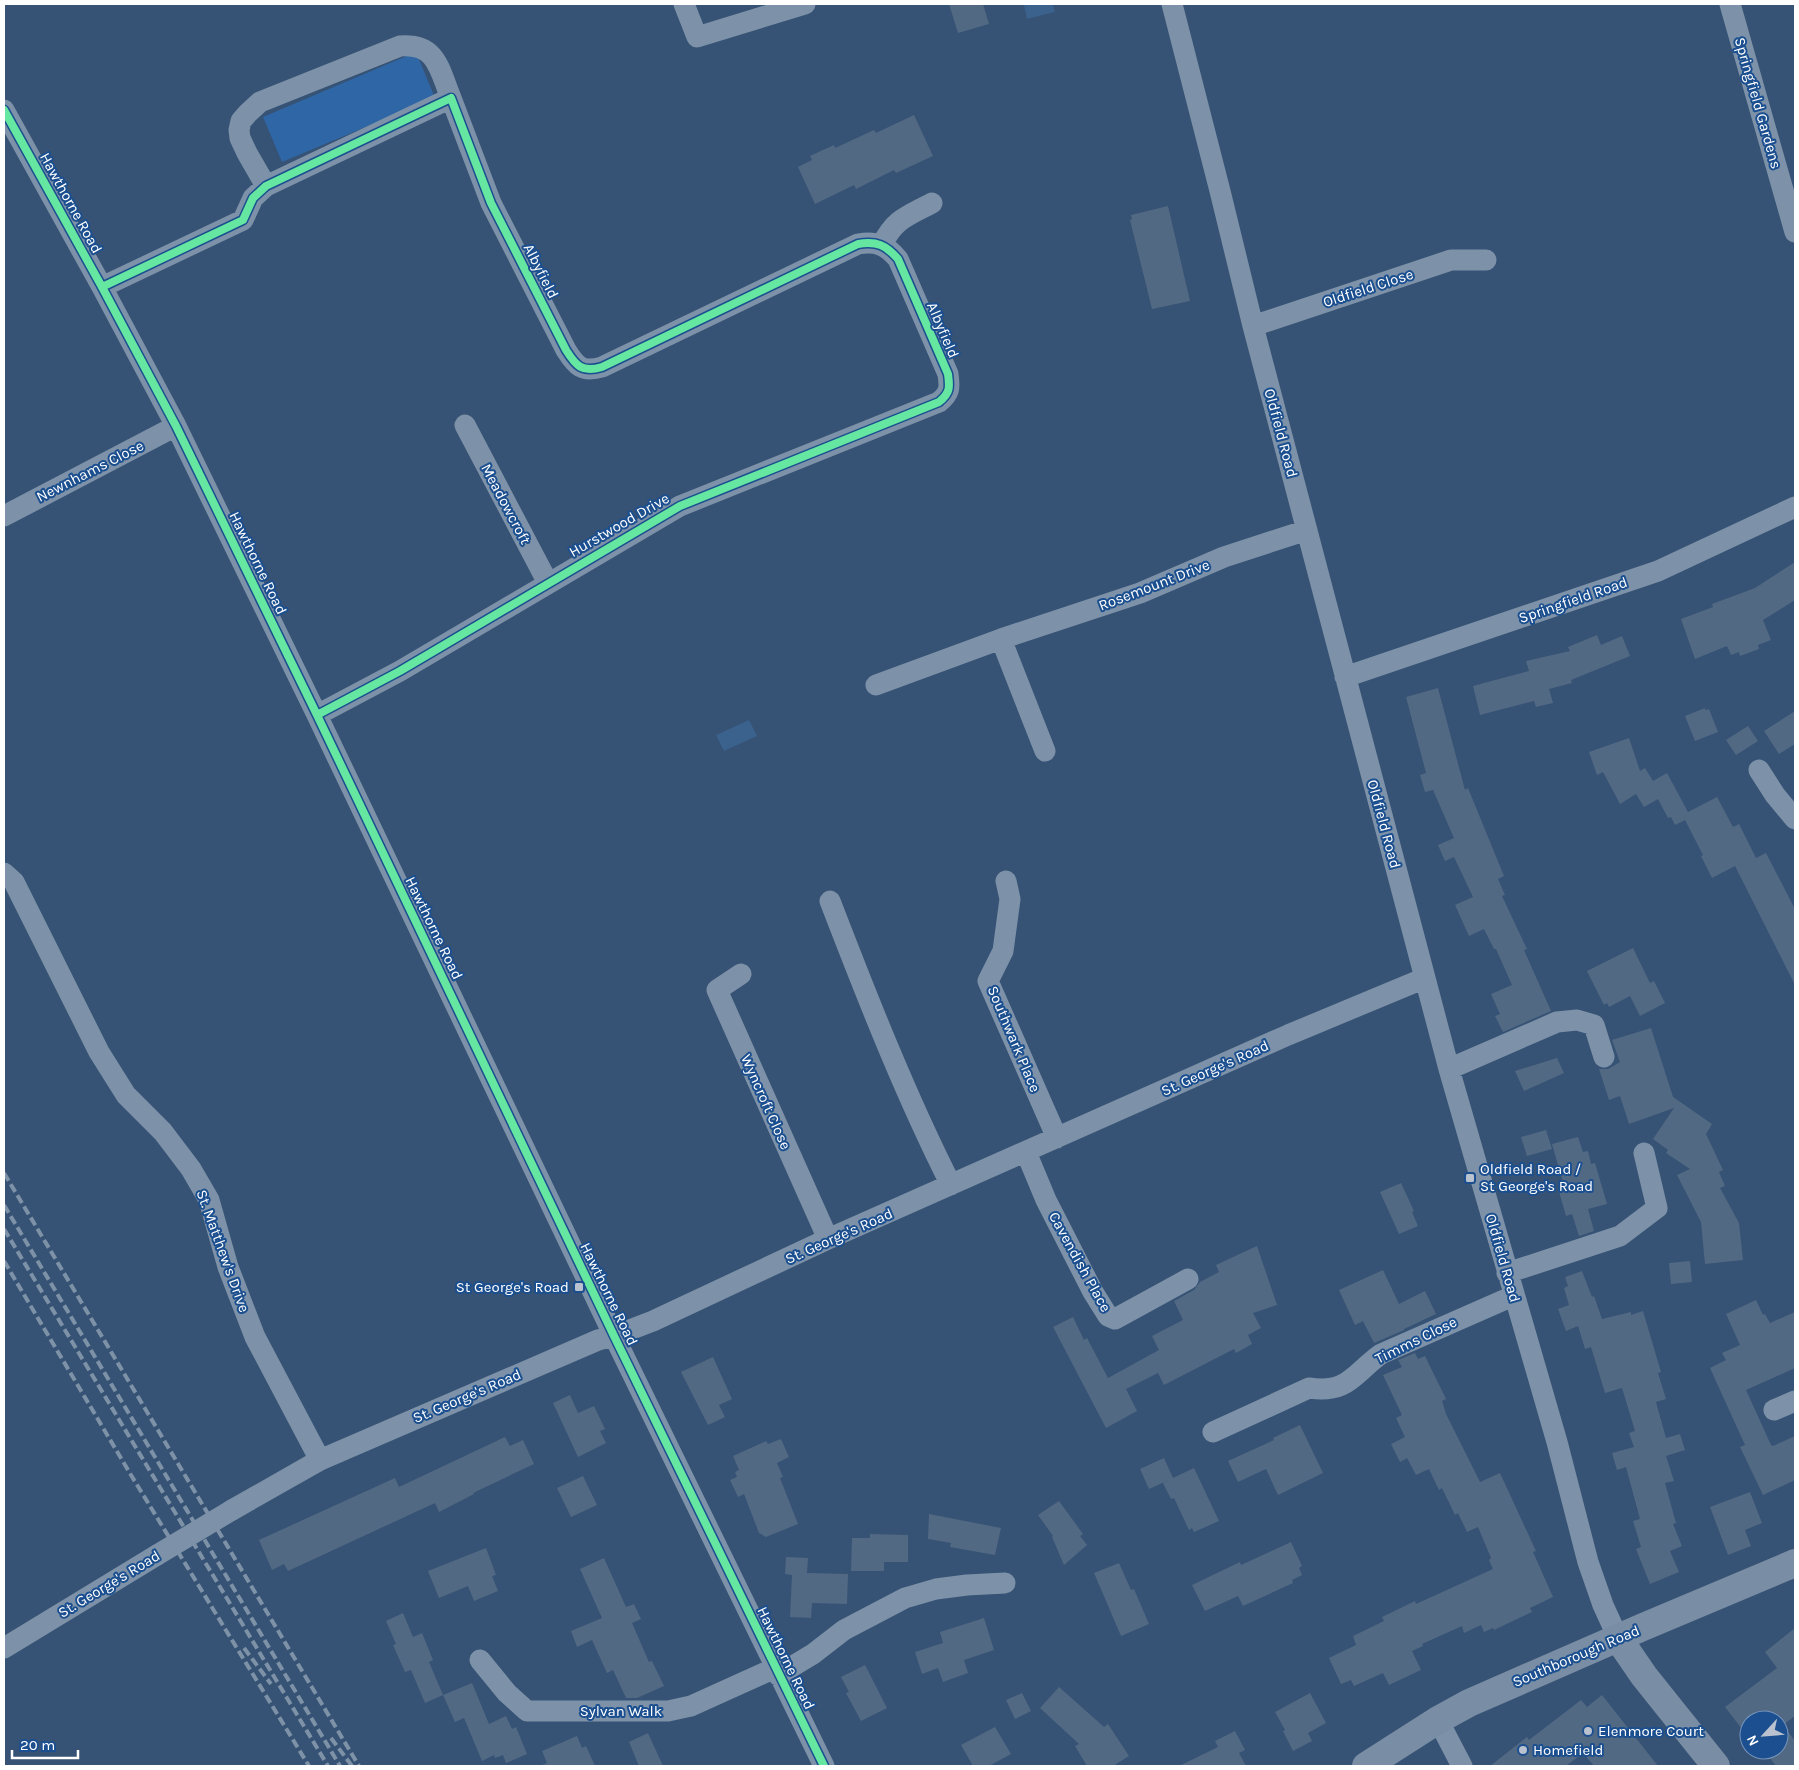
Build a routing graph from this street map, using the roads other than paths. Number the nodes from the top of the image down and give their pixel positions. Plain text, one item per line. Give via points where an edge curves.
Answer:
1 (684, 4) edge
2 (806, 4) edge
3 (1172, 4) edge
4 (1730, 4) edge
5 (450, 98) junction
6 (4, 110) edge
7 (266, 186) junction
8 (932, 203) dead end
9 (1795, 232) edge
10 (882, 246) junction
11 (1486, 260) dead end
12 (102, 287) junction
13 (1253, 326) junction
14 (949, 390) joint
15 (465, 425) dead end
16 (176, 426) junction
17 (1795, 507) edge
18 (4, 516) edge
19 (1307, 530) junction
20 (548, 583) junction
21 (1002, 639) junction
22 (1345, 676) junction
23 (876, 685) dead end
24 (317, 715) junction
25 (1045, 751) dead end
26 (1759, 770) dead end
27 (1795, 819) edge
28 (4, 873) edge
29 (1006, 881) dead end
30 (830, 901) dead end
31 (741, 974) dead end
32 (1425, 978) junction
33 (1604, 1057) dead end
34 (1449, 1069) junction
35 (1057, 1138) junction
36 (1026, 1152) junction
37 (1644, 1153) dead end
38 (951, 1185) junction
39 (828, 1239) junction
40 (1507, 1273) junction
41 (1188, 1279) dead end
42 (1513, 1296) junction
43 (614, 1336) junction
44 (1795, 1401) edge
45 (1774, 1410) dead end
46 (1213, 1432) dead end
47 (320, 1460) junction
48 (1795, 1563) edge
49 (1005, 1583) dead end
50 (1618, 1638) junction
51 (4, 1648) edge
52 (480, 1660) dead end
53 (777, 1671) junction
54 (1438, 1720) junction
55 (824, 1766) edge
56 (1366, 1766) edge
57 (1462, 1766) edge
58 (1716, 1766) edge

1 - 2 street via 697,37
3 - 13 street, Oldfield Road
4 - 9 street, Springfield Gardens
5 - 7 street
5 - 7 street, Albyfield via 434,58 413,45 400,46 260,102 241,121 239,130 247,153
5 - 10 street, Albyfield via 490,202 566,350 573,362 582,368 602,367 858,244 869,242
6 - 12 street, Hawthorne Road
7 - 12 street via 253,198 243,220
8 - 10 street via 898,222 888,231
10 - 14 street, Albyfield via 890,249 898,259 948,374
11 - 13 street, Oldfield Close via 1451,260
12 - 16 street, Hawthorne Road
13 - 19 street, Oldfield Road
14 - 20 street, Hurstwood Drive via 939,402 680,506
15 - 20 street, Meadowcroft
16 - 18 street, Newnhams Close
16 - 24 street, Hawthorne Road
17 - 22 street, Springfield Road via 1658,571
19 - 21 street, Rosemount Drive via 1224,557 1140,593
19 - 22 street, Oldfield Road
20 - 24 street, Hurstwood Drive via 400,671
21 - 23 street, Rosemount Drive
21 - 25 street
22 - 32 street, Oldfield Road
24 - 43 street, Hawthorne Road
26 - 27 street
28 - 47 street, St. Matthew's Drive via 14,882 108,1067 126,1095 163,1132 209,1200 228,1267 255,1337
29 - 35 street, Southwark Place via 1010,899 1003,951 988,981
30 - 38 street via 875,1014
31 - 39 street, Wyncroft Close via 717,990
32 - 34 street, Oldfield Road
32 - 35 street, St. George's Road
33 - 34 street via 1594,1025 1577,1020 1557,1022
34 - 40 street, Oldfield Road
35 - 36 street, St. George's Road
36 - 38 street, St. George's Road
36 - 41 street, Cavendish Place via 1046,1200 1108,1316 1115,1319
37 - 40 street via 1657,1208 1620,1236
38 - 39 street, St. George's Road
39 - 43 street, St. George's Road
40 - 42 street, Oldfield Road
42 - 46 street, Timms Close via 1381,1354 1343,1386 1322,1390 1309,1388
42 - 50 street, Oldfield Road via 1588,1562
43 - 47 street, St. George's Road via 598,1340
43 - 53 street, Hawthorne Road
44 - 45 street
47 - 51 street, St. George's Road, bridge
48 - 50 street, Southborough Road
49 - 53 street, Sylvan Walk via 967,1584 905,1598 844,1630 813,1654
50 - 54 street, Southborough Road via 1506,1686
50 - 58 street
52 - 53 street, Sylvan Walk via 507,1693 527,1711 668,1711 691,1706
53 - 55 street, Hawthorne Road
54 - 56 street, Southborough Road
54 - 57 street

